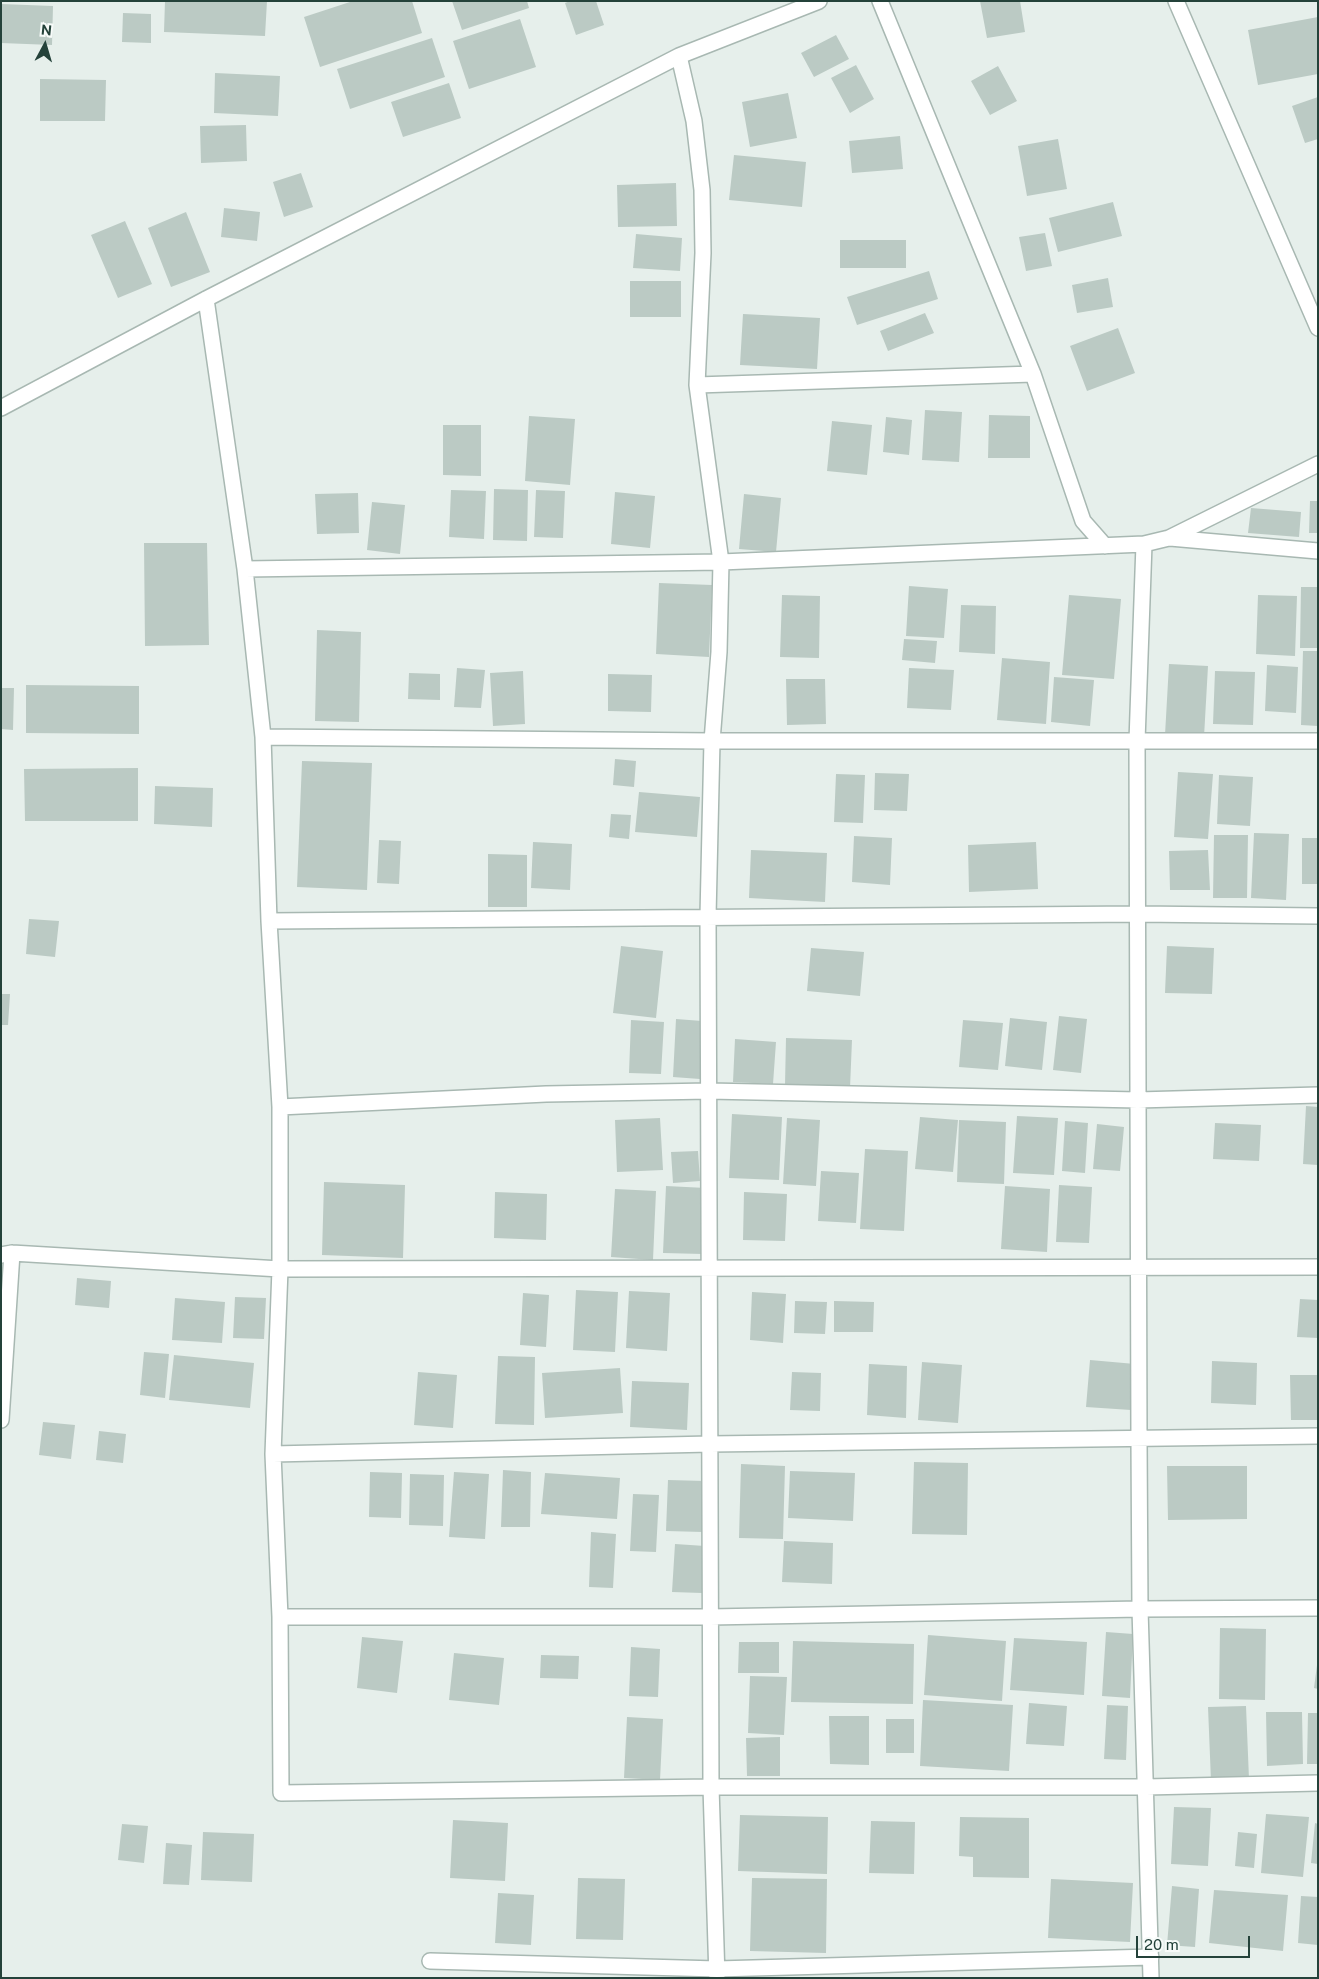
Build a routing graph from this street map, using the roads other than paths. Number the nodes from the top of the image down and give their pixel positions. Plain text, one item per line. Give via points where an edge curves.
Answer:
1 (819, 1) edge
2 (880, 1) edge
3 (1176, 1) edge
4 (679, 56) junction
5 (206, 299) junction
6 (1318, 328) edge
7 (1033, 374) junction
8 (697, 385) junction
9 (1, 408) edge
10 (1318, 464) edge
11 (1169, 538) junction
12 (1144, 544) junction
13 (1105, 546) junction
14 (1318, 551) edge
15 (721, 562) junction
16 (245, 569) junction
17 (263, 737) junction
18 (1137, 741) junction
19 (1318, 741) edge
20 (712, 742) junction
21 (1138, 914) junction
22 (708, 916) junction
23 (1318, 916) edge
24 (269, 921) junction
25 (709, 1091) junction
26 (1318, 1095) edge
27 (1138, 1100) junction
28 (280, 1107) junction
29 (7, 1254) edge
30 (709, 1267) junction
31 (1318, 1267) edge
32 (1138, 1268) junction
33 (280, 1269) junction
34 (1, 1420) edge
35 (1318, 1436) edge
36 (1138, 1440) junction
37 (710, 1444) junction
38 (273, 1454) junction
39 (1318, 1608) edge
40 (1140, 1609) junction
41 (280, 1617) junction
42 (710, 1617) junction
43 (1318, 1783) edge
44 (711, 1787) junction
45 (1146, 1787) junction
46 (1151, 1957) junction
47 (430, 1961) dead end
48 (717, 1974) edge
49 (1151, 1978) edge

1 - 4 street
2 - 7 street
3 - 6 street
4 - 5 street
4 - 8 street via 694,121 702,190 703,253
5 - 9 street
5 - 16 street
7 - 8 street
7 - 13 street via 1083,521
8 - 15 street
10 - 11 street
11 - 12 street
11 - 14 street
12 - 13 street
12 - 18 street
13 - 15 street
15 - 16 street
15 - 20 street
16 - 17 street
17 - 20 street
17 - 24 street
18 - 19 street
18 - 20 street
18 - 21 street
20 - 22 street
21 - 22 street
21 - 23 street
21 - 27 street
22 - 24 street
22 - 25 street
24 - 28 street
25 - 27 street
25 - 28 street via 546,1094
25 - 30 street
26 - 27 street
27 - 32 street
28 - 33 street
29 - 33 street
29 - 34 street
30 - 32 street
30 - 33 street
30 - 37 street
31 - 32 street
32 - 36 street
33 - 38 street
35 - 36 street
36 - 37 street
36 - 40 street
37 - 38 street
37 - 42 street
38 - 41 street
39 - 40 street
40 - 42 street
40 - 45 street
41 - 42 street
41 - 44 street via 281,1794
42 - 44 street
43 - 45 street
44 - 45 street
44 - 48 street
45 - 46 street
46 - 48 street
46 - 49 street
47 - 48 street

